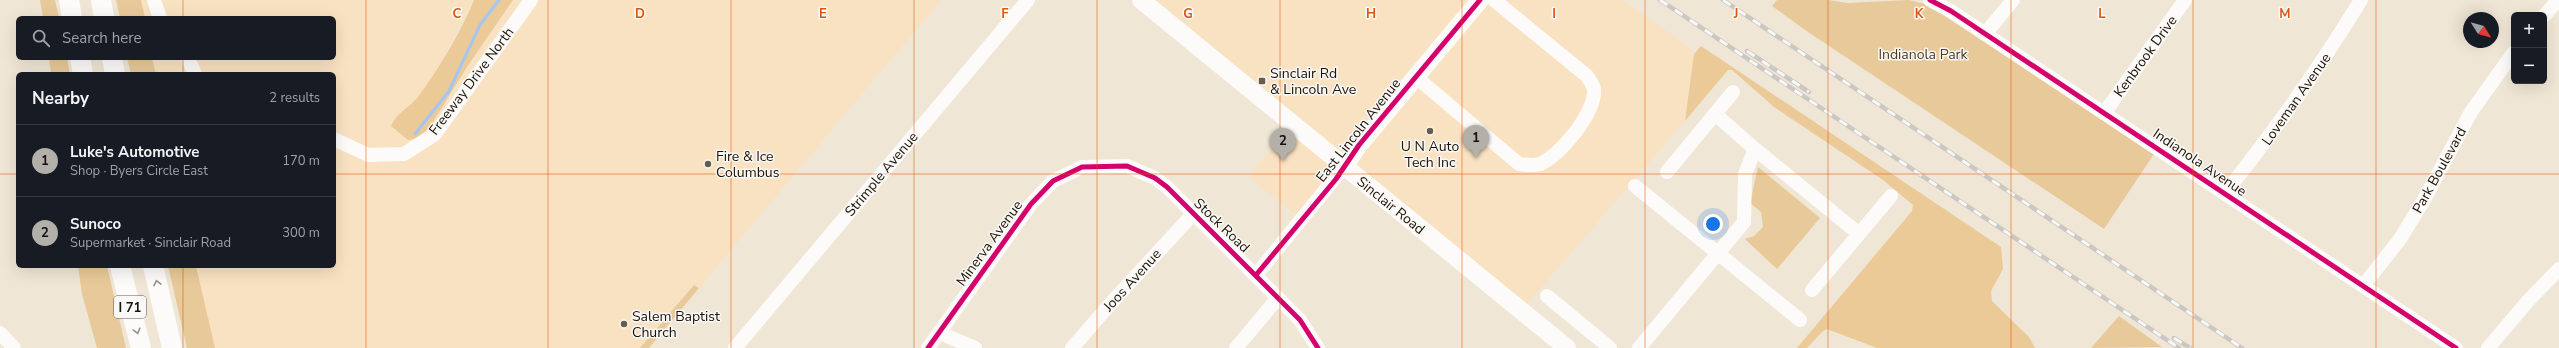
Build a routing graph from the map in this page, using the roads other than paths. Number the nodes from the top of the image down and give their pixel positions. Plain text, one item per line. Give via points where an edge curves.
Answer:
1 (69, 0) edge
2 (101, 0) edge
3 (154, 0) edge
4 (531, 0) edge
5 (1028, 0) edge
6 (1141, 0) edge
7 (1480, 0) edge
8 (1494, 0) edge
9 (1930, 0) edge
10 (2013, 0) edge
11 (2185, 0) edge
12 (2361, 0) edge
13 (2558, 0) edge
14 (2547, 13) edge
15 (72, 16) edge
16 (104, 16) edge
17 (159, 16) edge
18 (1985, 34) junction
19 (2511, 56) edge
20 (80, 60) edge
21 (112, 60) edge
22 (189, 60) edge
23 (83, 72) edge
24 (115, 72) edge
25 (194, 72) edge
26 (1416, 77) junction
27 (1733, 92) dead end
28 (2105, 112) junction
29 (1715, 114) junction
30 (336, 140) edge
31 (1755, 149) junction
32 (1082, 167) joint
33 (1344, 167) junction
34 (1667, 172) dead end
35 (1635, 186) dead end
36 (2225, 193) junction
37 (1891, 196) dead end
38 (1193, 214) junction
39 (1858, 233) junction
40 (1718, 254) junction
41 (121, 268) edge
42 (153, 268) edge
43 (2559, 269) edge
44 (1256, 275) junction
45 (2363, 286) junction
46 (1812, 290) dead end
47 (1547, 296) dead end
48 (1277, 299) junction
49 (1800, 320) dead end
50 (0, 333) edge
51 (940, 333) junction
52 (14, 348) edge
53 (141, 348) edge
54 (172, 348) edge
55 (735, 348) edge
56 (928, 348) edge
57 (975, 348) edge
58 (1072, 348) edge
59 (1236, 348) edge
60 (1318, 348) edge
61 (1567, 348) edge
62 (1610, 348) edge
63 (1639, 348) edge
64 (2456, 348) edge
65 (2488, 348) edge

1 - 15 highway
2 - 16 highway
3 - 17 street
4 - 30 street, Freeway Drive North via 435,134 404,154 368,155
5 - 55 street, Strimple Avenue
6 - 33 main road, Sinclair Road
7 - 26 main road, East Lincoln Avenue
8 - 26 street via 1587,76 1594,87 1594,100 1574,132 1549,160 1539,164 1519,164
9 - 18 street, Indianola Avenue
10 - 18 street
11 - 28 street, Kenbrook Drive
12 - 36 street, Loveman Avenue via 2289,112
13 - 14 street
18 - 28 street, Indianola Avenue
19 - 45 street, Park Boulevard via 2471,112 2400,239
20 - 23 highway
21 - 24 highway
22 - 25 street
26 - 33 main road, East Lincoln Avenue via 1359,145
27 - 29 street
28 - 36 street, Indianola Avenue
29 - 31 street
29 - 34 street
31 - 39 street
31 - 40 street via 1745,174 1744,222
32 - 38 street, Stock Road via 1127,166 1155,178
32 - 51 street, Minerva Avenue via 1053,181 1031,204
33 - 44 street, East Lincoln Avenue
33 - 61 main road, Sinclair Road
35 - 40 street
36 - 45 street, Indianola Avenue
37 - 39 street
38 - 44 street, Stock Road
38 - 58 street, Joos Avenue
39 - 46 street
40 - 49 street
40 - 63 street
41 -> 53 highway, I 71
54 -> 42 highway, I 71
43 - 65 street
44 - 48 street, Stock Road
45 - 64 street, Indianola Avenue
47 - 62 street
48 - 59 street
48 - 60 street, Stock Road via 1300,320
50 - 52 street
51 - 56 street, Minerva Avenue
51 - 57 street

